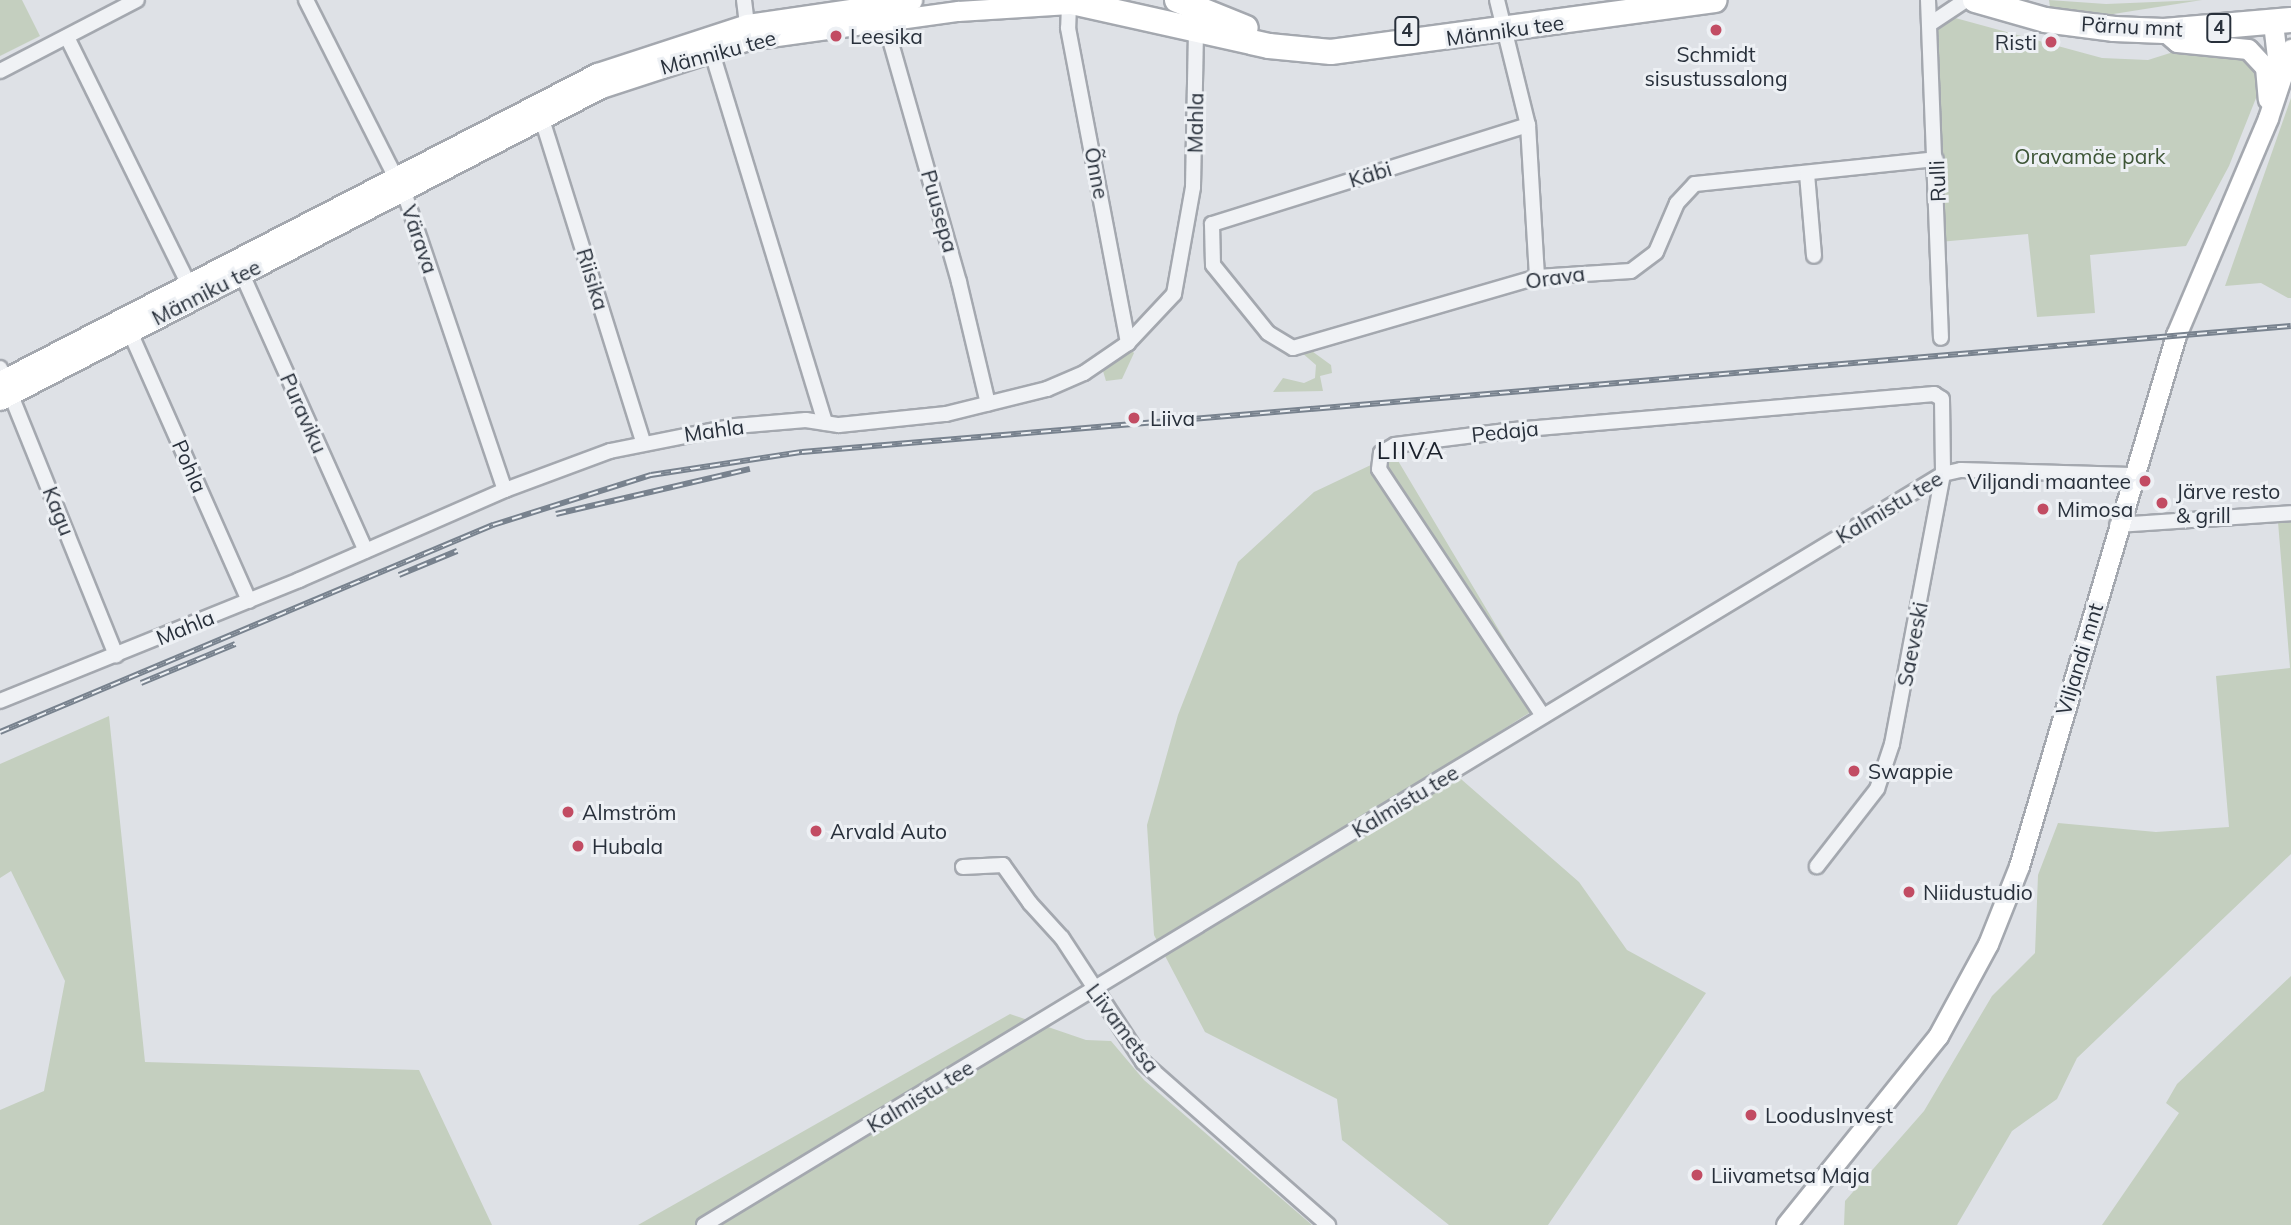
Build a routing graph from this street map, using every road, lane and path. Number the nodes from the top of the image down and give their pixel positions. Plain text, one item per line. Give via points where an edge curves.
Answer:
1 (136, 0) edge
2 (306, 0) edge
3 (744, 0) edge
4 (1140, 0) edge
5 (1177, 0) edge
6 (1610, 0) edge
7 (1714, 0) edge
8 (1928, 0) edge
9 (1966, 0) edge
10 (1975, 0) edge
11 (1066, 2) edge
12 (897, 7) edge
13 (1115, 10) junction
14 (2042, 10) edge
15 (2281, 10) edge
16 (1500, 16) edge
17 (1930, 24) junction
18 (1196, 29) junction
19 (2164, 31) junction
20 (748, 32) junction
21 (67, 37) junction
22 (709, 43) junction
23 (2291, 49) edge
24 (0, 71) edge
25 (2285, 77) edge
26 (541, 116) junction
27 (2268, 118) junction
28 (1528, 125) junction
29 (1936, 159) junction
30 (1807, 174) junction
31 (399, 183) junction
32 (1212, 224) joint
33 (1814, 256) dead end
34 (242, 274) junction
35 (1537, 277) junction
36 (188, 283) junction
37 (130, 332) junction
38 (1941, 338) dead end
39 (1128, 343) junction
40 (3, 384) edge
41 (1942, 399) joint
42 (988, 404) junction
43 (825, 423) junction
44 (643, 442) junction
45 (1943, 474) junction
46 (2131, 475) junction
47 (505, 490) junction
48 (2291, 513) edge
49 (2117, 525) junction
50 (366, 551) junction
51 (249, 601) junction
52 (116, 655) junction
53 (0, 701) edge
54 (1543, 716) junction
55 (1817, 866) dead end
56 (963, 867) dead end
57 (1092, 989) junction
58 (704, 1225) edge
59 (1328, 1225) edge
60 (1786, 1225) edge

1 - 21 street
2 - 31 street, Värava
3 - 20 street
4 - 13 street
5 - 16 highway, Männiku tee / 4 via 1242,27 1307,40 1369,37
6 - 16 highway, Männiku tee / 4
7 - 16 highway, Männiku tee / 4
8 - 17 street, Rulli
9 - 17 street
10 - 14 highway, Pärnu mnt / 4
11 - 12 street, Männiku tee
11 - 13 highway, Männiku tee / 4
11 - 39 street, Õnne
12 - 20 street, Männiku tee
12 - 42 street, Puusepa
13 - 18 highway, Männiku tee / 4
14 - 19 highway, Pärnu mnt / 4
15 - 19 highway, Pärnu mnt / 4
15 - 25 street
16 - 18 highway, Männiku tee / 4 via 1331,52 1269,46
16 - 28 street
17 - 29 street, Rulli
18 - 39 street, Mahla via 1195,154 1182,271 1174,294
19 - 27 street via 2177,42 2237,45 2260,57 2268,80
20 - 22 street, Männiku tee
21 - 24 street
21 - 36 street
22 - 26 street, Männiku tee
22 - 31 street, Männiku tee via 566,86
22 - 43 street
23 - 25 street
25 - 27 street, Viljandi mnt
26 - 31 street, Männiku tee
26 - 44 street, Riisika
27 - 46 street, Viljandi mnt via 2199,276
28 - 32 street, Käbi
28 - 35 street
29 - 30 street, Orava
29 - 38 street, Rulli
30 - 33 street
30 - 35 street, Orava via 1695,184 1677,203 1648,262 1631,271
31 - 34 street, Männiku tee
31 - 36 street, Männiku tee
31 - 47 street, Värava
32 - 35 street, Orava via 1209,247 1222,281 1268,333 1293,348
34 - 37 street, Männiku tee
34 - 50 street, Puraviku
36 - 40 street, Männiku tee
37 - 40 street, Männiku tee
37 - 51 street, Pohla
39 - 42 street, Mahla via 1065,382
40 - 52 street, Kagu
41 - 45 street, Saeveski
41 - 54 street, Pedaja via 1924,395 1520,429 1395,445 1381,453 1379,469
42 - 43 street, Mahla via 934,416
43 - 44 street, Mahla via 746,425
44 - 47 street, Mahla
45 - 46 street, Kalmistu tee via 1961,470
45 - 54 street, Kalmistu tee
45 - 55 street, Saeveski via 1916,631 1877,789
46 - 49 street, Viljandi mnt
47 - 50 street, Mahla
48 - 49 street
49 - 60 street, Viljandi mnt via 2019,866 1988,944 1938,1036
50 - 51 street, Mahla
51 - 52 street, Mahla
52 - 53 street, Mahla
54 - 57 street, Kalmistu tee
56 - 57 street, Liivametsa via 1003,865 1062,938
57 - 58 street, Kalmistu tee
57 - 59 street, Liivametsa via 1143,1062

